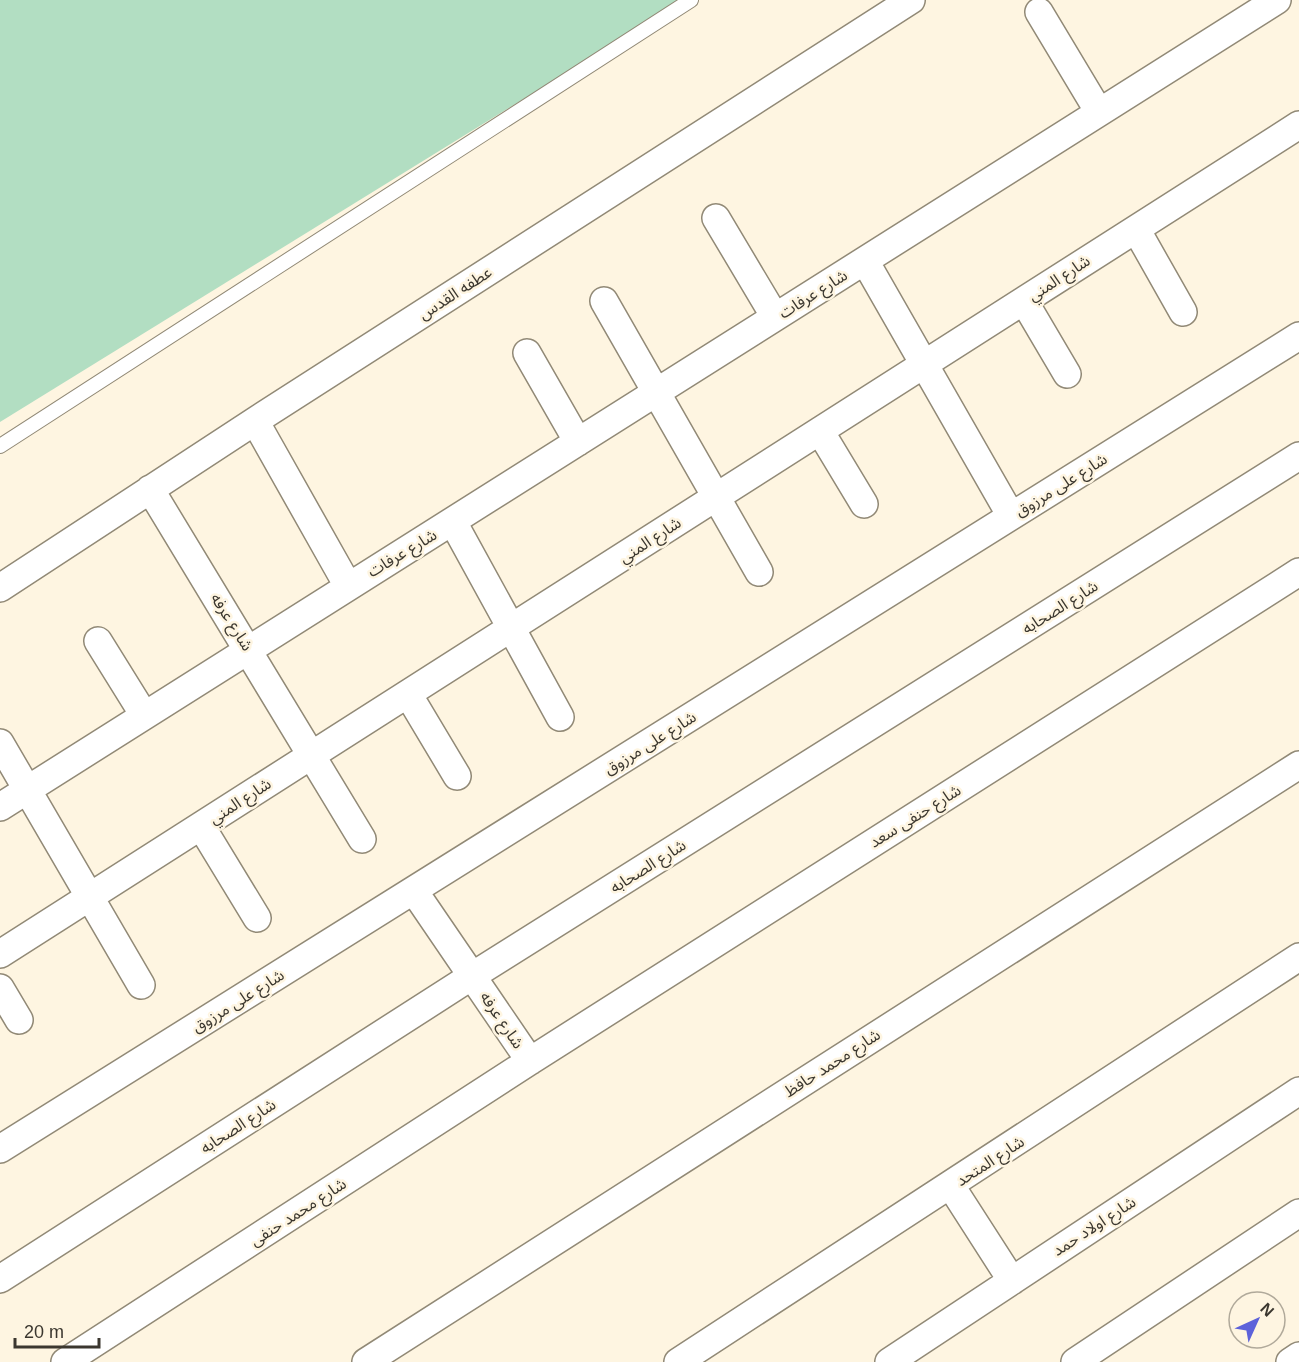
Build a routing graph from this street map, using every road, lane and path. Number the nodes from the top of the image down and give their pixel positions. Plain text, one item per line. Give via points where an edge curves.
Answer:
1 (691, 0) edge
2 (911, 0) edge
3 (1277, 0) edge
4 (1039, 12) dead end
5 (1100, 112) junction
6 (1299, 125) edge
7 (716, 218) dead end
8 (1136, 229) junction
9 (865, 261) junction
10 (1024, 301) junction
11 (603, 302) dead end
12 (1184, 312) dead end
13 (775, 317) junction
14 (1299, 336) edge
15 (527, 353) dead end
16 (924, 364) junction
17 (1067, 375) dead end
18 (656, 392) junction
19 (255, 421) junction
20 (820, 431) junction
21 (578, 442) junction
22 (0, 446) edge
23 (1299, 456) edge
24 (150, 489) junction
25 (716, 497) junction
26 (864, 504) dead end
27 (1011, 516) junction
28 (453, 522) junction
29 (759, 572) dead end
30 (1299, 572) edge
31 (348, 586) junction
32 (0, 588) edge
33 (512, 628) junction
34 (98, 641) dead end
35 (248, 649) junction
36 (408, 694) junction
37 (144, 715) junction
38 (560, 717) dead end
39 (0, 743) edge
40 (313, 754) junction
41 (1299, 765) edge
42 (457, 776) dead end
43 (27, 790) junction
44 (0, 807) edge
45 (201, 826) junction
46 (362, 838) dead end
47 (414, 891) junction
48 (90, 898) junction
49 (257, 918) dead end
50 (0, 954) edge
51 (1299, 957) edge
52 (472, 976) junction
53 (141, 985) dead end
54 (0, 988) edge
55 (19, 1020) dead end
56 (530, 1061) junction
57 (1299, 1091) edge
58 (0, 1149) edge
59 (951, 1186) junction
60 (1299, 1213) edge
61 (0, 1279) edge
62 (1012, 1281) junction
63 (1299, 1356) edge
64 (66, 1362) edge
65 (366, 1362) edge
66 (678, 1362) edge
67 (889, 1362) edge
68 (1075, 1362) edge
69 (1290, 1362) edge

1 - 22 lane
2 - 19 street, عطفه القدس
3 - 5 street, شارع عرفات
4 - 5 street
5 - 9 street, شارع عرفات
6 - 8 street, شارع المني
7 - 13 street
8 - 10 street, شارع المني
8 - 12 street
9 - 13 street, شارع عرفات
9 - 16 street
10 - 16 street, شارع المني
10 - 17 street
11 - 18 street
13 - 18 street, شارع عرفات
14 - 27 street, شارع على مرزوق
15 - 21 street
16 - 20 street, شارع المني
16 - 27 street
18 - 21 street, شارع عرفات
18 - 25 street
19 - 24 street, عطفه القدس
19 - 31 street
20 - 25 street, شارع المني
20 - 26 street
21 - 28 street, شارع عرفات
23 - 52 street, شارع الصحابه
24 - 32 street, عطفه القدس
24 - 35 street, شارع عرفه
25 - 29 street
25 - 33 street, شارع المني
27 - 47 street, شارع على مرزوق
28 - 31 street, شارع عرفات
28 - 33 street
30 - 56 street, شارع حنفى سعد
31 - 35 street, شارع عرفات
33 - 36 street, شارع المني
33 - 38 street
34 - 37 street
35 - 37 street, شارع عرفات
35 - 40 street, شارع عرفه
36 - 40 street, شارع المني
36 - 42 street
37 - 43 street, شارع عرفات
39 - 43 street
40 - 45 street, شارع المني
40 - 46 street, شارع عرفه
41 - 65 street, شارع محمد حافظ
43 - 44 street, شارع عرفات
43 - 48 street
45 - 48 street, شارع المني
45 - 49 street
47 - 52 street, شارع عرفه
47 - 58 street, شارع على مرزوق
48 - 50 street, شارع المني
48 - 53 street
51 - 59 street, شارع المتحد
52 - 56 street, شارع عرفه
52 - 61 street, شارع الصحابه
54 - 55 street
56 - 64 street, شارع محمد حنفى
57 - 62 street, شارع اولاد حمد
59 - 62 street
59 - 66 street, شارع المتحد
60 - 68 street
62 - 67 street, شارع اولاد حمد
63 - 69 street

